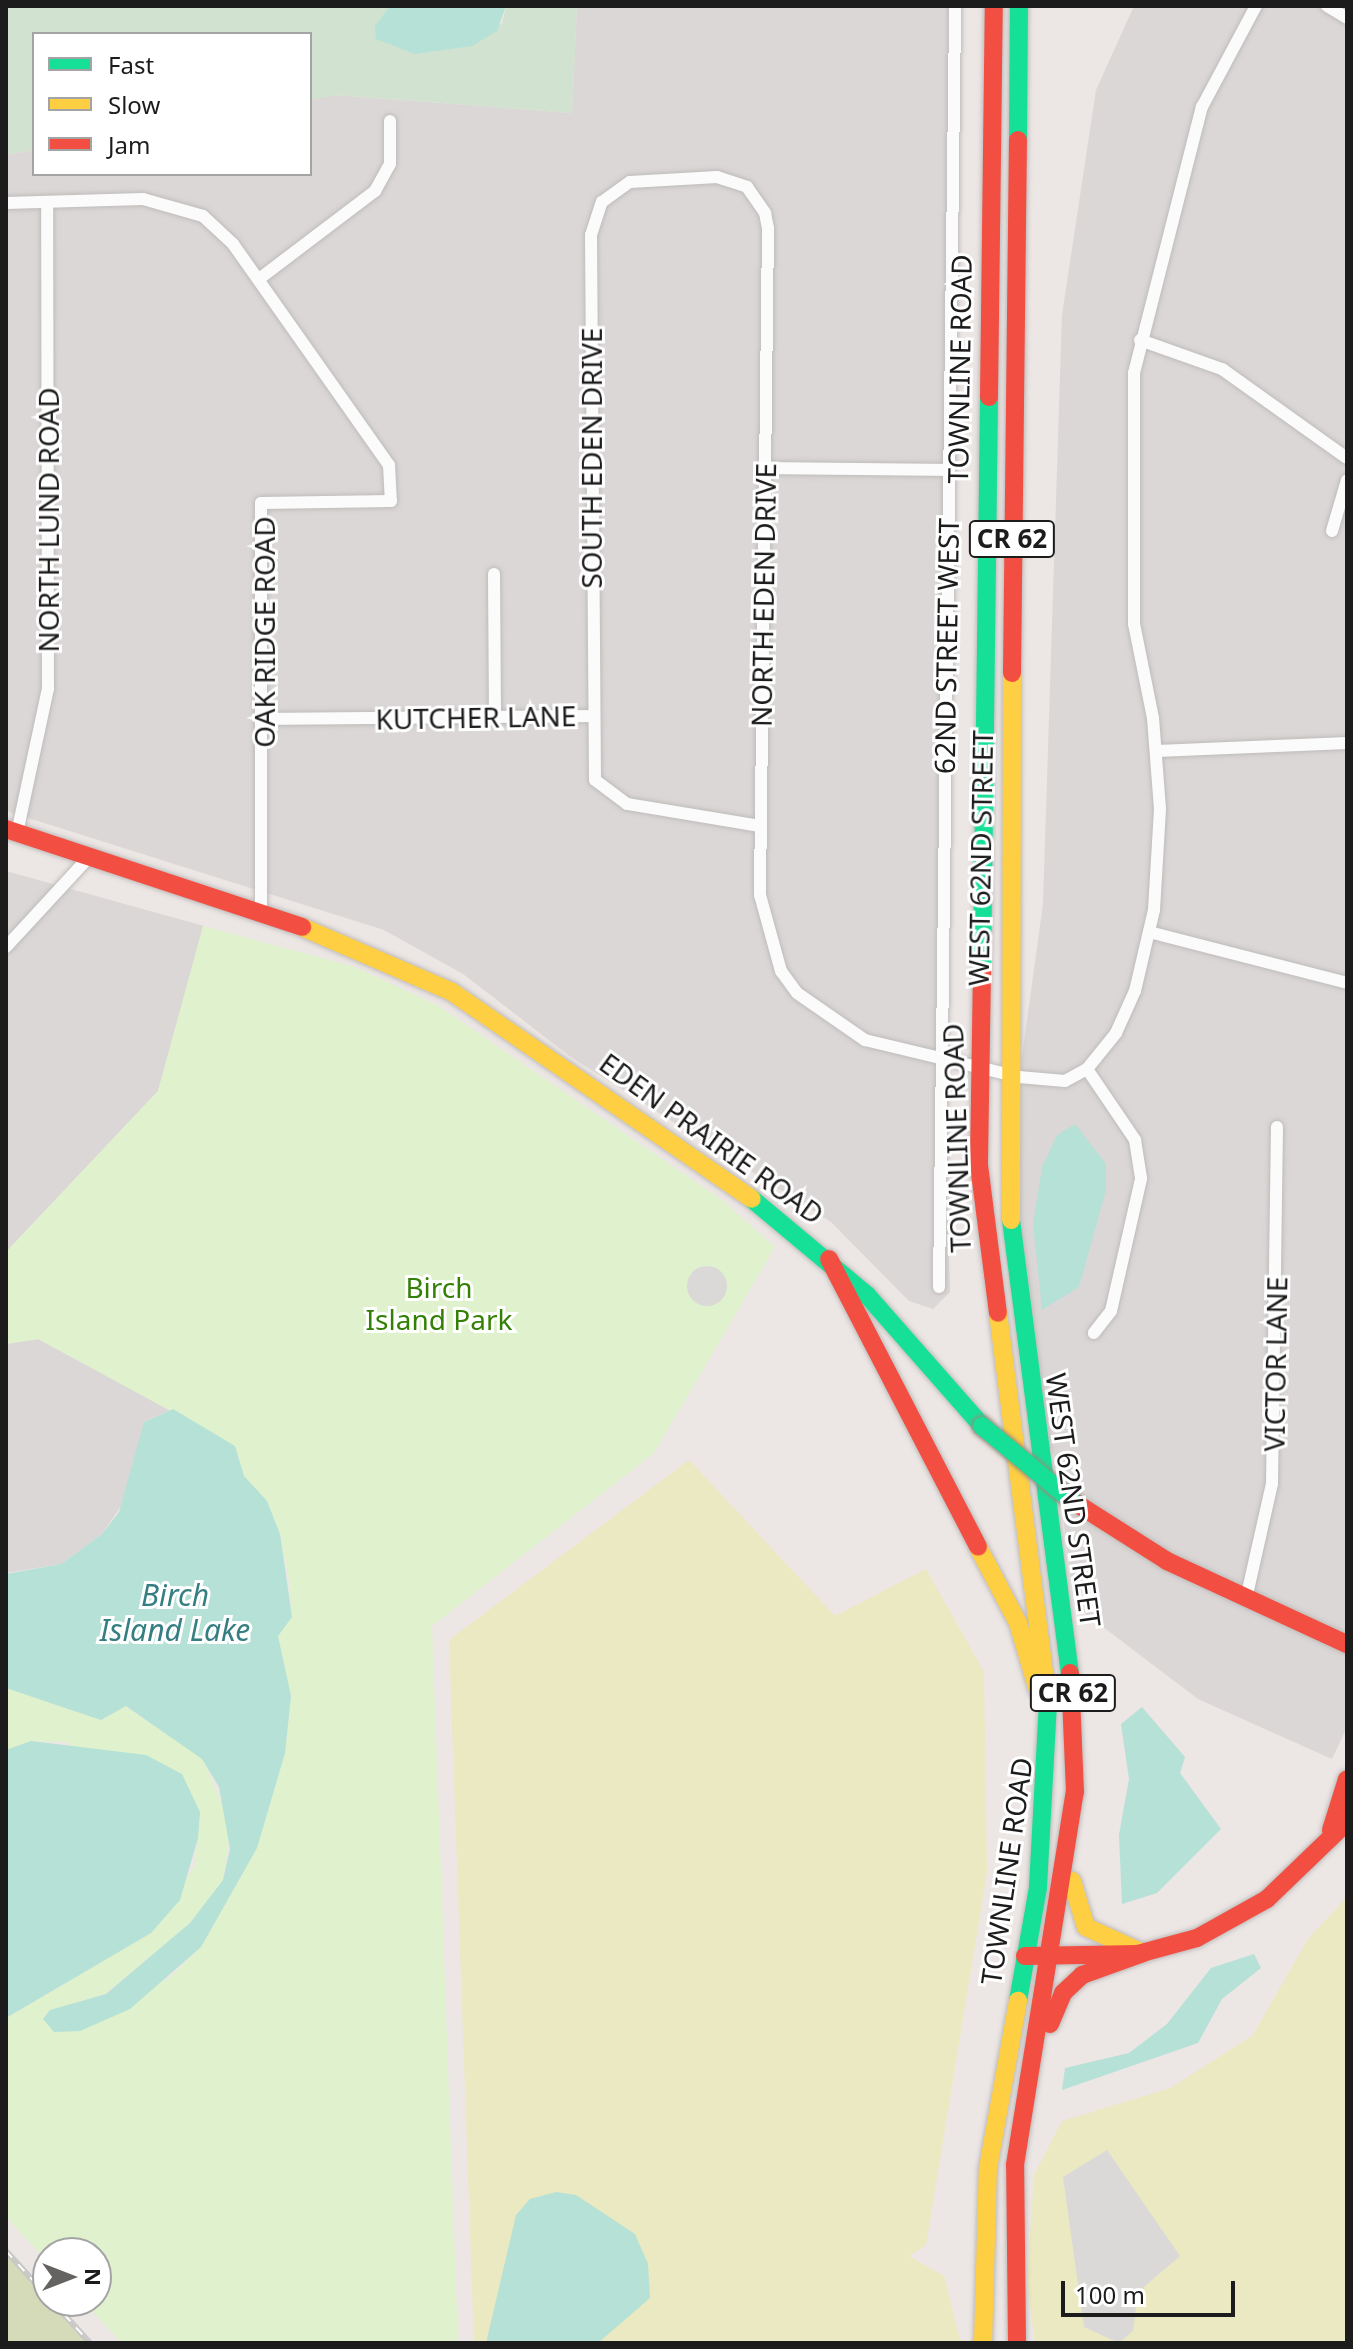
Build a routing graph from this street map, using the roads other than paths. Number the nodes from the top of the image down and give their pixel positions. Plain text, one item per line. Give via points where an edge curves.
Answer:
1 (955, 6) edge
2 (994, 6) edge
3 (1019, 6) edge
4 (1256, 6) edge
5 (1327, 6) edge
6 (1347, 18) edge
7 (390, 121) dead end
8 (47, 202) junction
9 (602, 202) joint
10 (6, 203) edge
11 (259, 279) junction
12 (1140, 340) junction
13 (1347, 458) edge
14 (765, 468) junction
15 (949, 470) junction
16 (1347, 480) edge
17 (1332, 531) dead end
18 (494, 574) dead end
19 (592, 716) junction
20 (495, 717) junction
21 (263, 719) junction
22 (1347, 743) edge
23 (1157, 751) junction
24 (760, 826) junction
25 (12, 831) edge
26 (88, 858) junction
27 (261, 912) junction
28 (1149, 932) junction
29 (6, 947) edge
30 (1347, 983) edge
31 (942, 1055) junction
32 (978, 1065) junction
33 (1087, 1069) junction
34 (1006, 1072) junction
35 (1277, 1127) dead end
36 (829, 1259) junction
37 (939, 1287) dead end
38 (1094, 1333) dead end
39 (1246, 1599) junction
40 (1347, 1644) edge
41 (1049, 1776) junction
42 (1347, 1779) edge
43 (1339, 1826) edge
44 (1072, 1843) junction
45 (1143, 1953) junction
46 (1025, 1956) junction
47 (1052, 1960) junction
48 (1015, 2165) junction
49 (984, 2258) junction
50 (983, 2343) edge
51 (993, 2343) edge
52 (1017, 2343) edge

1 - 15 street, 62ND STREET WEST
2 - 32 main road, TOWNLINE ROAD / CR 62
3 - 34 main road, WEST 62ND STREET / CR 62
4 - 12 street via 1202,107
5 - 6 street
7 - 11 street via 390,164 375,191
8 - 10 street
8 - 11 street via 143,199 184,206 219,228
8 - 25 street, NORTH LUND ROAD via 48,689
9 - 14 street, NORTH EDEN DRIVE via 630,182 717,177 758,198 768,228
9 - 19 street, SOUTH EDEN DRIVE via 591,235
11 - 21 street, OAK RIDGE ROAD via 385,455 391,484 391,501 261,503
12 - 13 street via 1222,369
12 - 23 street via 1130,444 1134,624
14 - 15 street
14 - 24 street, NORTH EDEN DRIVE
15 - 31 street, 62ND STREET WEST
16 - 17 street
18 - 20 street
19 - 20 street, KUTCHER LANE
19 - 24 street, KUTCHER LANE via 595,780 613,800
20 - 21 street, KUTCHER LANE
21 - 27 street, OAK RIDGE ROAD
22 - 23 street
23 - 28 street via 1161,848
24 - 31 street, NORTH EDEN DRIVE via 762,921 797,993 865,1040
25 - 26 main road, EDEN PRAIRIE ROAD
26 - 27 main road, EDEN PRAIRIE ROAD
26 - 29 street
27 - 36 main road, EDEN PRAIRIE ROAD via 452,992 761,1202
28 - 30 street
28 - 33 street via 1127,1011
31 - 32 street, NORTH EDEN DRIVE
31 - 37 street, 62ND STREET WEST
32 - 34 street, NORTH EDEN DRIVE
32 - 41 main road, TOWNLINE ROAD / CR 62 via 987,1251 1050,1694
33 - 34 street, NORTH EDEN DRIVE via 1065,1081
33 - 38 street via 1135,1140 1141,1179 1111,1311
34 - 44 main road, WEST 62ND STREET / CR 62 via 1011,1253 1072,1692
35 - 39 street, VICTOR LANE via 1272,1484
36 - 39 main road, EDEN PRAIRIE ROAD, bridge via 982,1426 1071,1500 1167,1561
36 - 41 main road via 1018,1623 1035,1677
39 - 40 main road, EDEN PRAIRIE ROAD
41 - 46 main road, TOWNLINE ROAD / CR 62
42 - 43 main road
43 - 45 main road via 1267,1899 1197,1938
44 - 45 main road via 1072,1897 1082,1921 1105,1941
44 - 47 main road, WEST 62ND STREET / CR 62
45 - 47 main road
45 - 48 main road via 1089,1971 1059,1999 1024,2158
46 - 47 main road
46 - 49 main road, TOWNLINE ROAD / CR 62 via 988,2168
47 - 48 main road, WEST 62ND STREET / CR 62
48 - 52 main road, CR 62
49 - 50 main road
49 - 51 main road, CR 62

